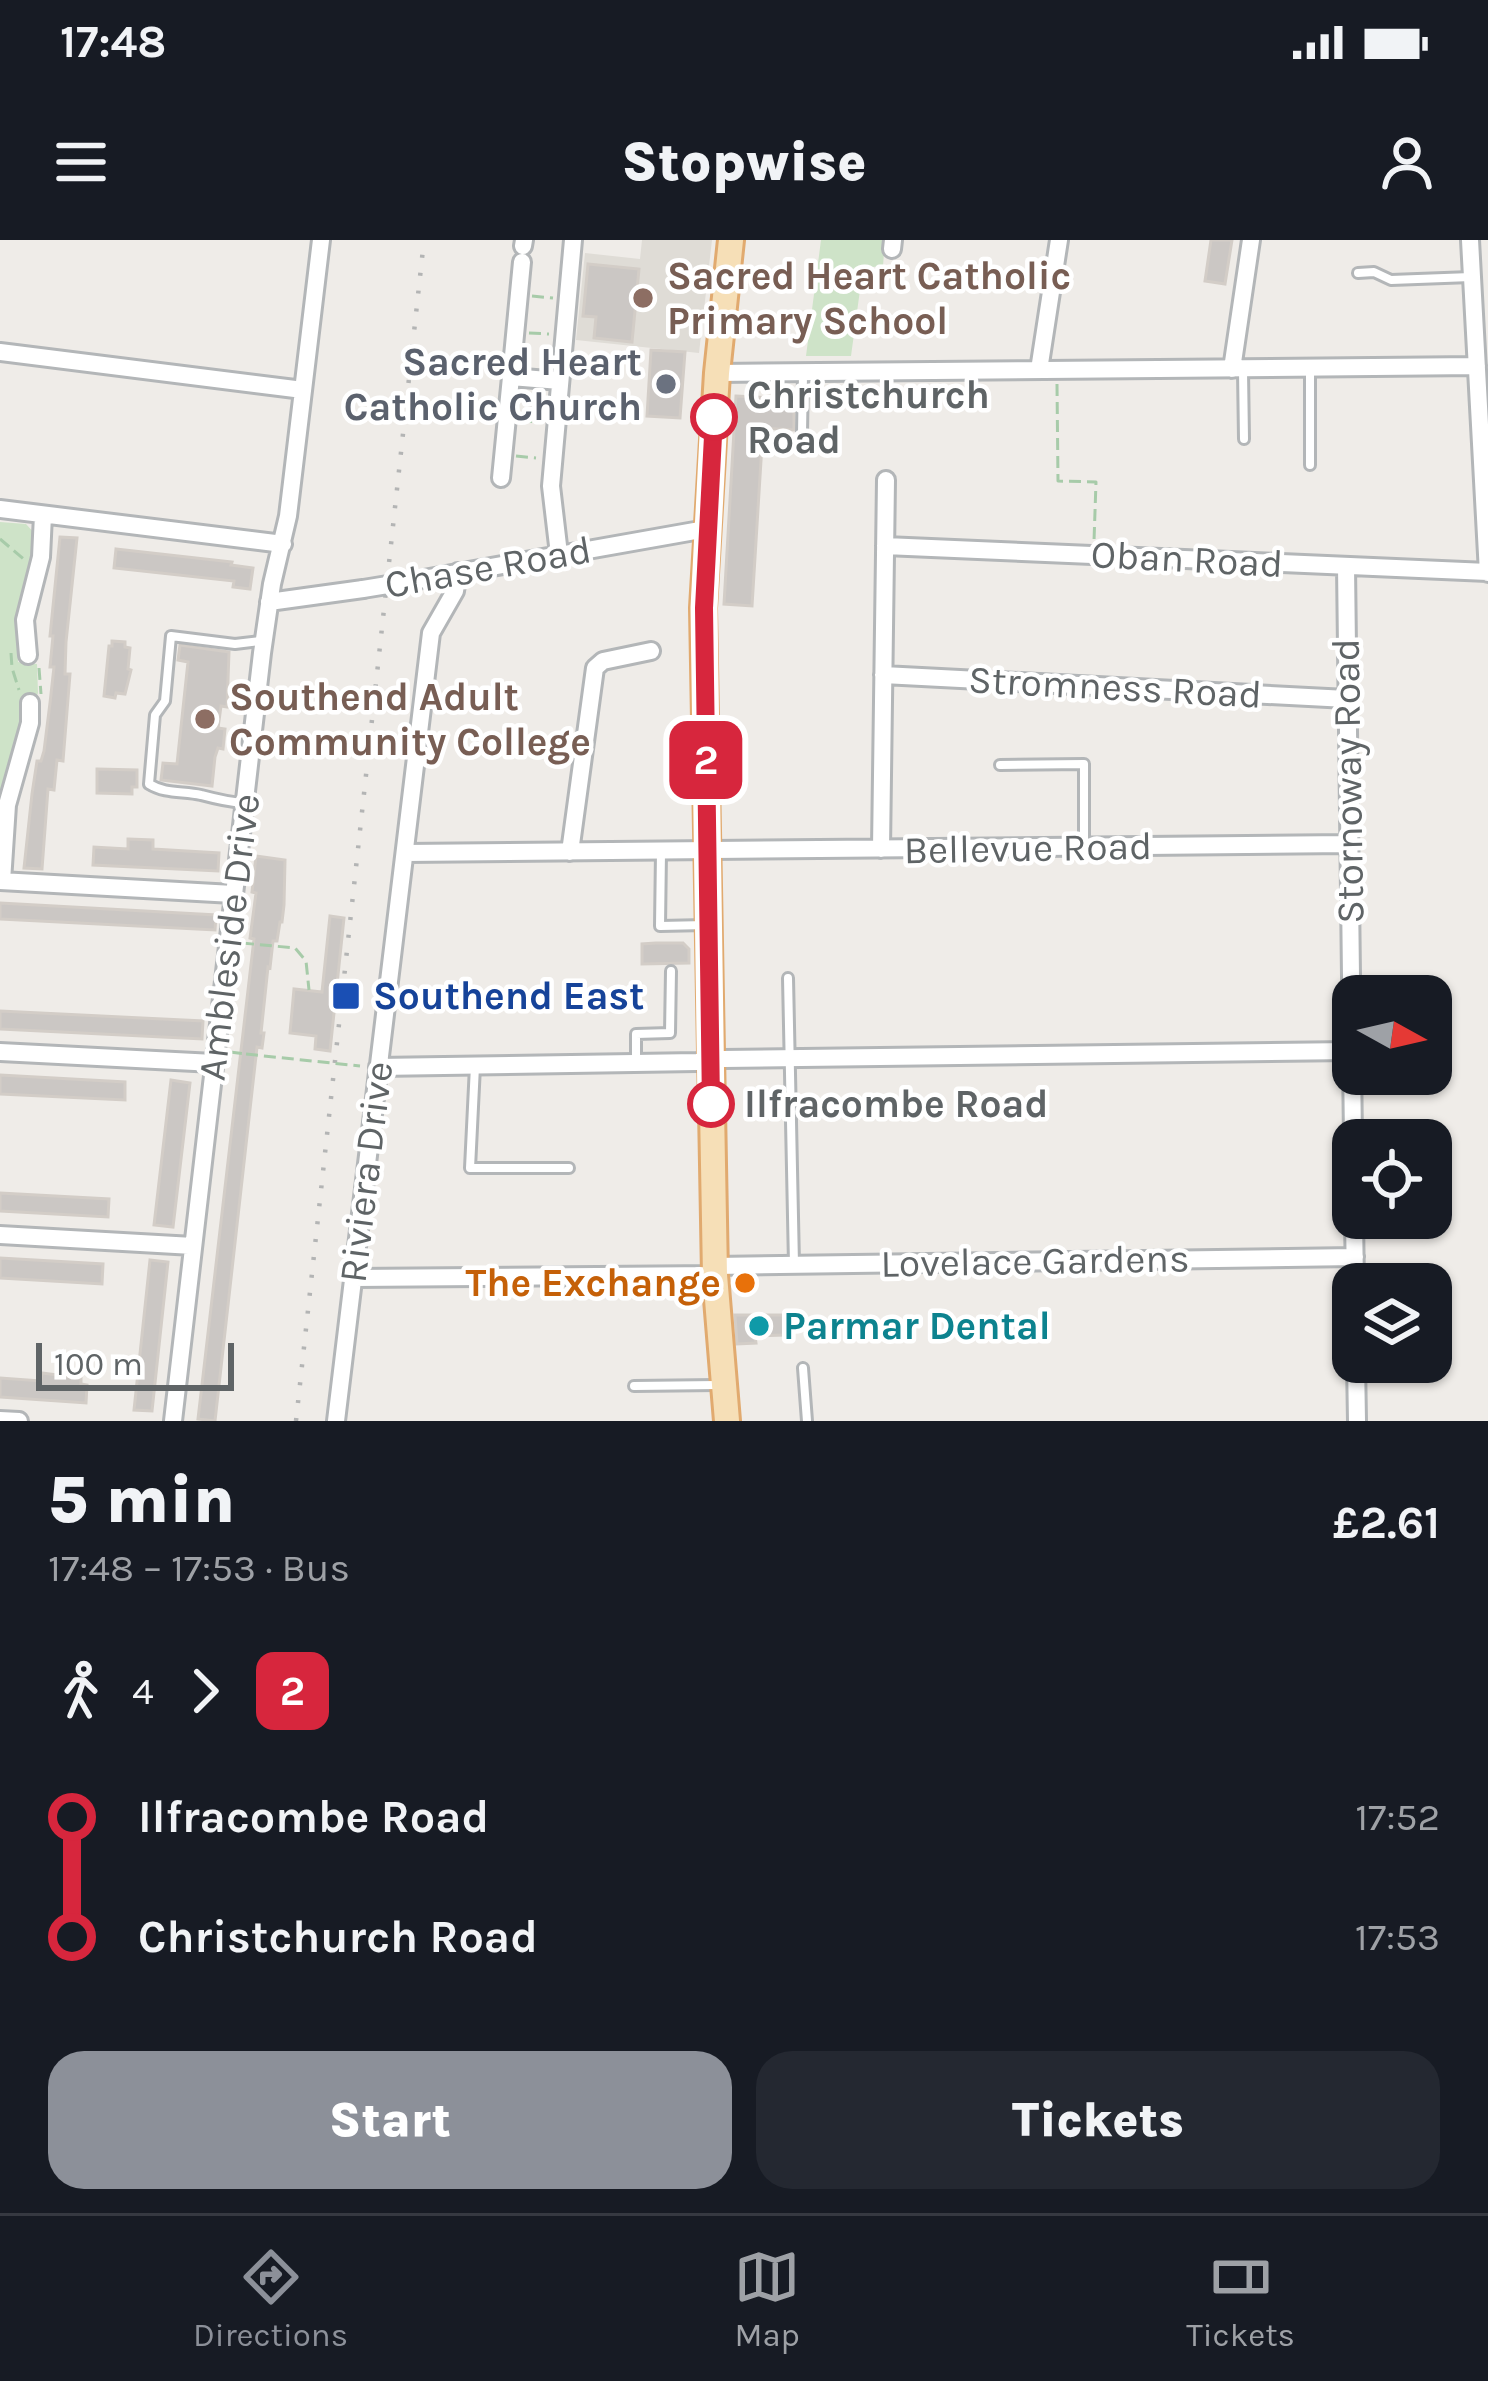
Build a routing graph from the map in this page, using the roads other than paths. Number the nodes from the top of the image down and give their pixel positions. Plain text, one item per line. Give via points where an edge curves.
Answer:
1 (321, 240) edge
2 (574, 240) edge
3 (730, 240) edge
4 (1059, 240) edge
5 (1251, 240) edge
6 (1471, 240) edge
7 (523, 249) edge
8 (1358, 273) dead end
9 (1472, 277) junction
10 (0, 352) edge
11 (1477, 366) junction
12 (1310, 368) junction
13 (1237, 369) junction
14 (1048, 370) junction
15 (803, 373) junction
16 (717, 374) junction
17 (511, 377) junction
18 (560, 381) junction
19 (303, 390) junction
20 (802, 433) dead end
21 (1244, 439) dead end
22 (1310, 465) dead end
23 (501, 478) dead end
24 (886, 480) dead end
25 (0, 509) edge
26 (44, 515) junction
27 (706, 529) junction
28 (283, 544) junction
29 (885, 546) junction
30 (559, 554) junction
31 (1346, 566) junction
32 (458, 572) junction
33 (1488, 573) edge
34 (269, 602) junction
35 (264, 640) junction
36 (20, 651) road end
37 (651, 651) dead end
38 (883, 675) junction
39 (25, 698) road end
40 (1347, 699) junction
41 (1000, 765) dead end
42 (244, 803) junction
43 (1349, 844) junction
44 (1084, 847) junction
45 (881, 849) junction
46 (570, 852) junction
47 (661, 852) junction
48 (707, 852) junction
49 (405, 853) junction
50 (1, 881) edge
51 (233, 894) junction
52 (708, 926) junction
53 (671, 971) dead end
54 (1351, 975) edge
55 (788, 978) dead end
56 (1332, 1051) edge
57 (0, 1052) edge
58 (790, 1058) junction
59 (710, 1061) junction
60 (214, 1063) junction
61 (636, 1063) junction
62 (475, 1065) junction
63 (369, 1067) junction
64 (569, 1168) dead end
65 (0, 1235) edge
66 (1355, 1239) edge
67 (193, 1246) junction
68 (1355, 1257) junction
69 (1355, 1263) edge
70 (794, 1264) junction
71 (715, 1270) junction
72 (354, 1278) junction
73 (803, 1368) dead end
74 (1356, 1383) edge
75 (724, 1384) junction
76 (634, 1386) dead end
77 (0, 1420) edge
78 (19, 1421) edge
79 (173, 1421) edge
80 (336, 1421) edge
81 (727, 1421) edge
82 (807, 1421) edge
83 (1357, 1421) edge

1 - 19 street, Ambleside Drive
2 - 18 street
3 - 16 main road
4 - 14 street
5 - 13 street
6 - 9 street
7 - 17 street
8 - 9 lane
9 - 11 street
10 - 19 street
11 - 12 street
11 - 33 street
12 - 13 street
12 - 22 lane
13 - 14 street
13 - 21 lane
14 - 15 street
15 - 16 street
15 - 20 lane
16 - 27 main road
17 - 18 street
17 - 23 street
18 - 30 street via 551,486
19 - 28 street, Ambleside Drive
24 - 29 street
25 - 26 street
26 - 28 street
26 - 36 street
27 - 30 street, Chase Road
27 - 48 main road
28 - 34 street, Ambleside Drive
29 - 31 street, Oban Road
29 - 38 street
30 - 32 street, Chase Road
31 - 33 street, Oban Road
31 - 40 street, Stornoway Road
32 - 34 street, Chase Road, bridge
32 - 49 street, Riviera Drive via 431,633
34 - 35 street, Ambleside Drive
35 - 42 street, Ambleside Drive
35 - 42 lane via 171,636 165,701 155,716 149,784
37 - 46 street via 595,668
38 - 40 street, Stromness Road
38 - 45 street
39 - 50 street via 30,723 7,805
40 - 43 street, Stornoway Road
41 - 44 lane via 1084,764
42 - 51 street, Ambleside Drive
43 - 44 street, Bellevue Road
43 - 54 street, Stornoway Road
44 - 45 street, Bellevue Road
45 - 48 street, Bellevue Road
46 - 47 street, Bellevue Road
46 - 49 street, Bellevue Road
47 - 48 street, Bellevue Road
47 - 52 lane via 660,926
48 - 52 main road
49 - 63 street, Riviera Drive
50 - 51 street
51 - 60 street, Ambleside Drive
52 - 59 main road
53 - 61 lane via 670,1033 636,1034
55 - 58 lane
56 - 58 street
57 - 60 street
58 - 59 street
58 - 70 lane
59 - 61 street
59 - 71 main road
60 - 67 street, Ambleside Drive
61 - 62 street
62 - 63 street
62 - 64 lane via 470,1168
63 - 72 street, Riviera Drive
65 - 67 street
66 - 68 street
67 - 79 street, Ambleside Drive
68 - 69 street
68 - 70 street, Lovelace Gardens
70 - 71 street, Lovelace Gardens
71 - 72 street, Lovelace Gardens
71 - 75 main road
72 - 80 street, Riviera Drive
73 - 82 lane
74 - 83 street
75 - 76 lane
75 - 81 main road
77 - 78 street

